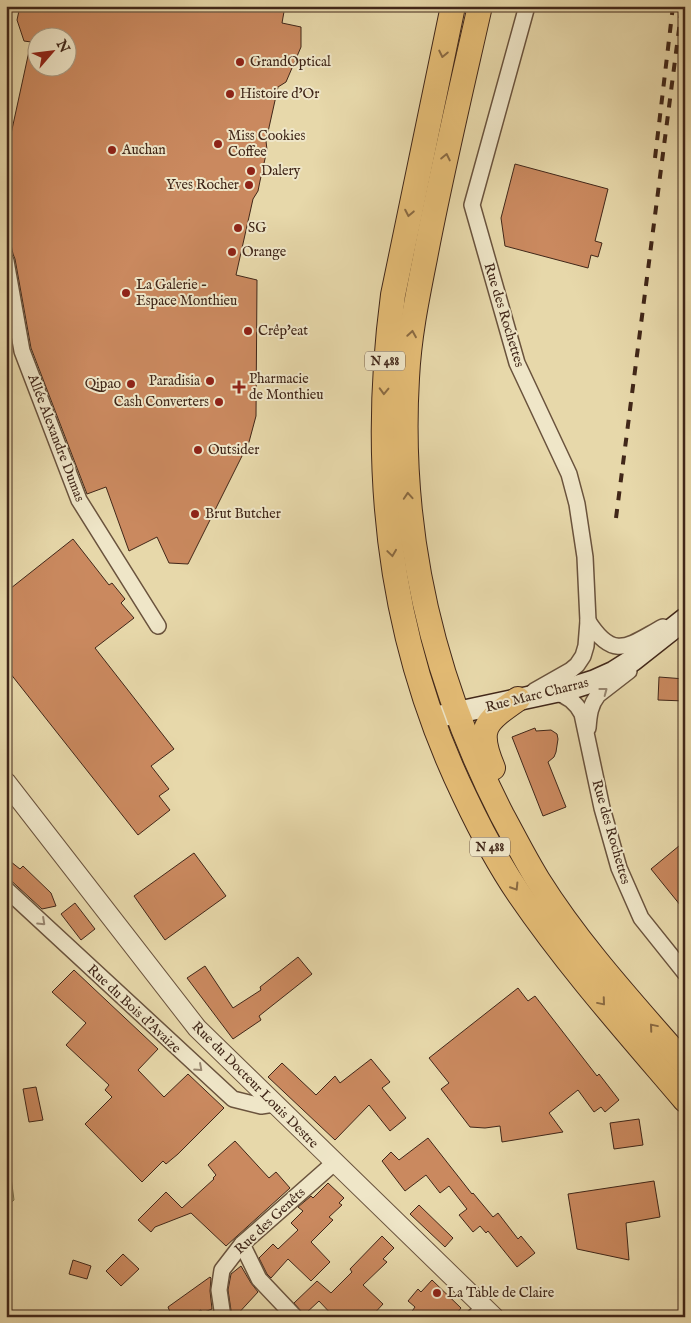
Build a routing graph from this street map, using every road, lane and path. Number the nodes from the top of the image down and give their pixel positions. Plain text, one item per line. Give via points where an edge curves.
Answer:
1 (453, 6) edge
2 (480, 6) edge
3 (527, 6) edge
4 (6, 261) edge
5 (396, 578) junction
6 (685, 619) edge
7 (588, 620) junction
8 (158, 626) dead end
9 (652, 645) junction
10 (552, 692) junction
11 (521, 698) junction
12 (457, 714) junction
13 (431, 718) junction
14 (587, 734) junction
15 (6, 782) edge
16 (538, 880) junction
17 (6, 888) edge
18 (685, 972) edge
19 (685, 1064) edge
20 (685, 1100) edge
21 (274, 1104) junction
22 (334, 1163) junction
23 (242, 1244) junction
24 (484, 1314) edge
25 (223, 1317) edge
26 (295, 1317) edge

1 -> 5 main road, N 488 via 392,295 387,341 383,443 388,525
12 -> 2 main road, N 488 via 423,594 413,541 406,456 407,377 410,340 430,229
3 - 7 street, Rue des Rochettes via 472,206 517,363 569,474 585,557
4 - 8 street, Allée Alexandre Dumas via 22,351 79,500
5 - 12 main road via 412,610 438,696 444,707
5 - 13 main road, N 488 via 409,647
6 - 7 street via 666,625 633,644 619,646 601,639
6 - 9 main road, Rue Marc Charras
7 - 11 street, Rue des Rochettes via 586,646 577,665
9 - 10 main road, Rue Marc Charras via 614,672
14 -> 9 street, Rue des Rochettes via 594,700 629,671
10 - 11 main road, Rue Marc Charras
10 - 14 street, Rue des Rochettes via 566,696 578,706
11 - 12 main road, Rue Marc Charras
11 - 16 main road via 492,720 484,734 484,742 530,848
12 - 13 main road, Rue Marc Charras
12 - 16 main road, N 488 via 488,787
13 - 16 main road via 449,729 472,784 507,849 518,865
13 -> 20 main road, N 488 via 486,842 519,894 571,964
14 - 18 street, Rue des Rochettes via 602,808 630,895 641,918
15 - 21 street, Rue du Docteur Louis Destre via 196,1028
19 -> 16 main road, N 488 via 588,950
17 -> 21 street, Rue du Bois d'Avaize via 233,1099 261,1106
21 - 22 street, Rue du Docteur Louis Destre
22 - 23 street, Rue des Genêts
22 - 24 street, Rue du Docteur Louis Destre
23 - 25 street, Rue des Genêts via 222,1270 219,1290
23 - 26 street via 259,1279

